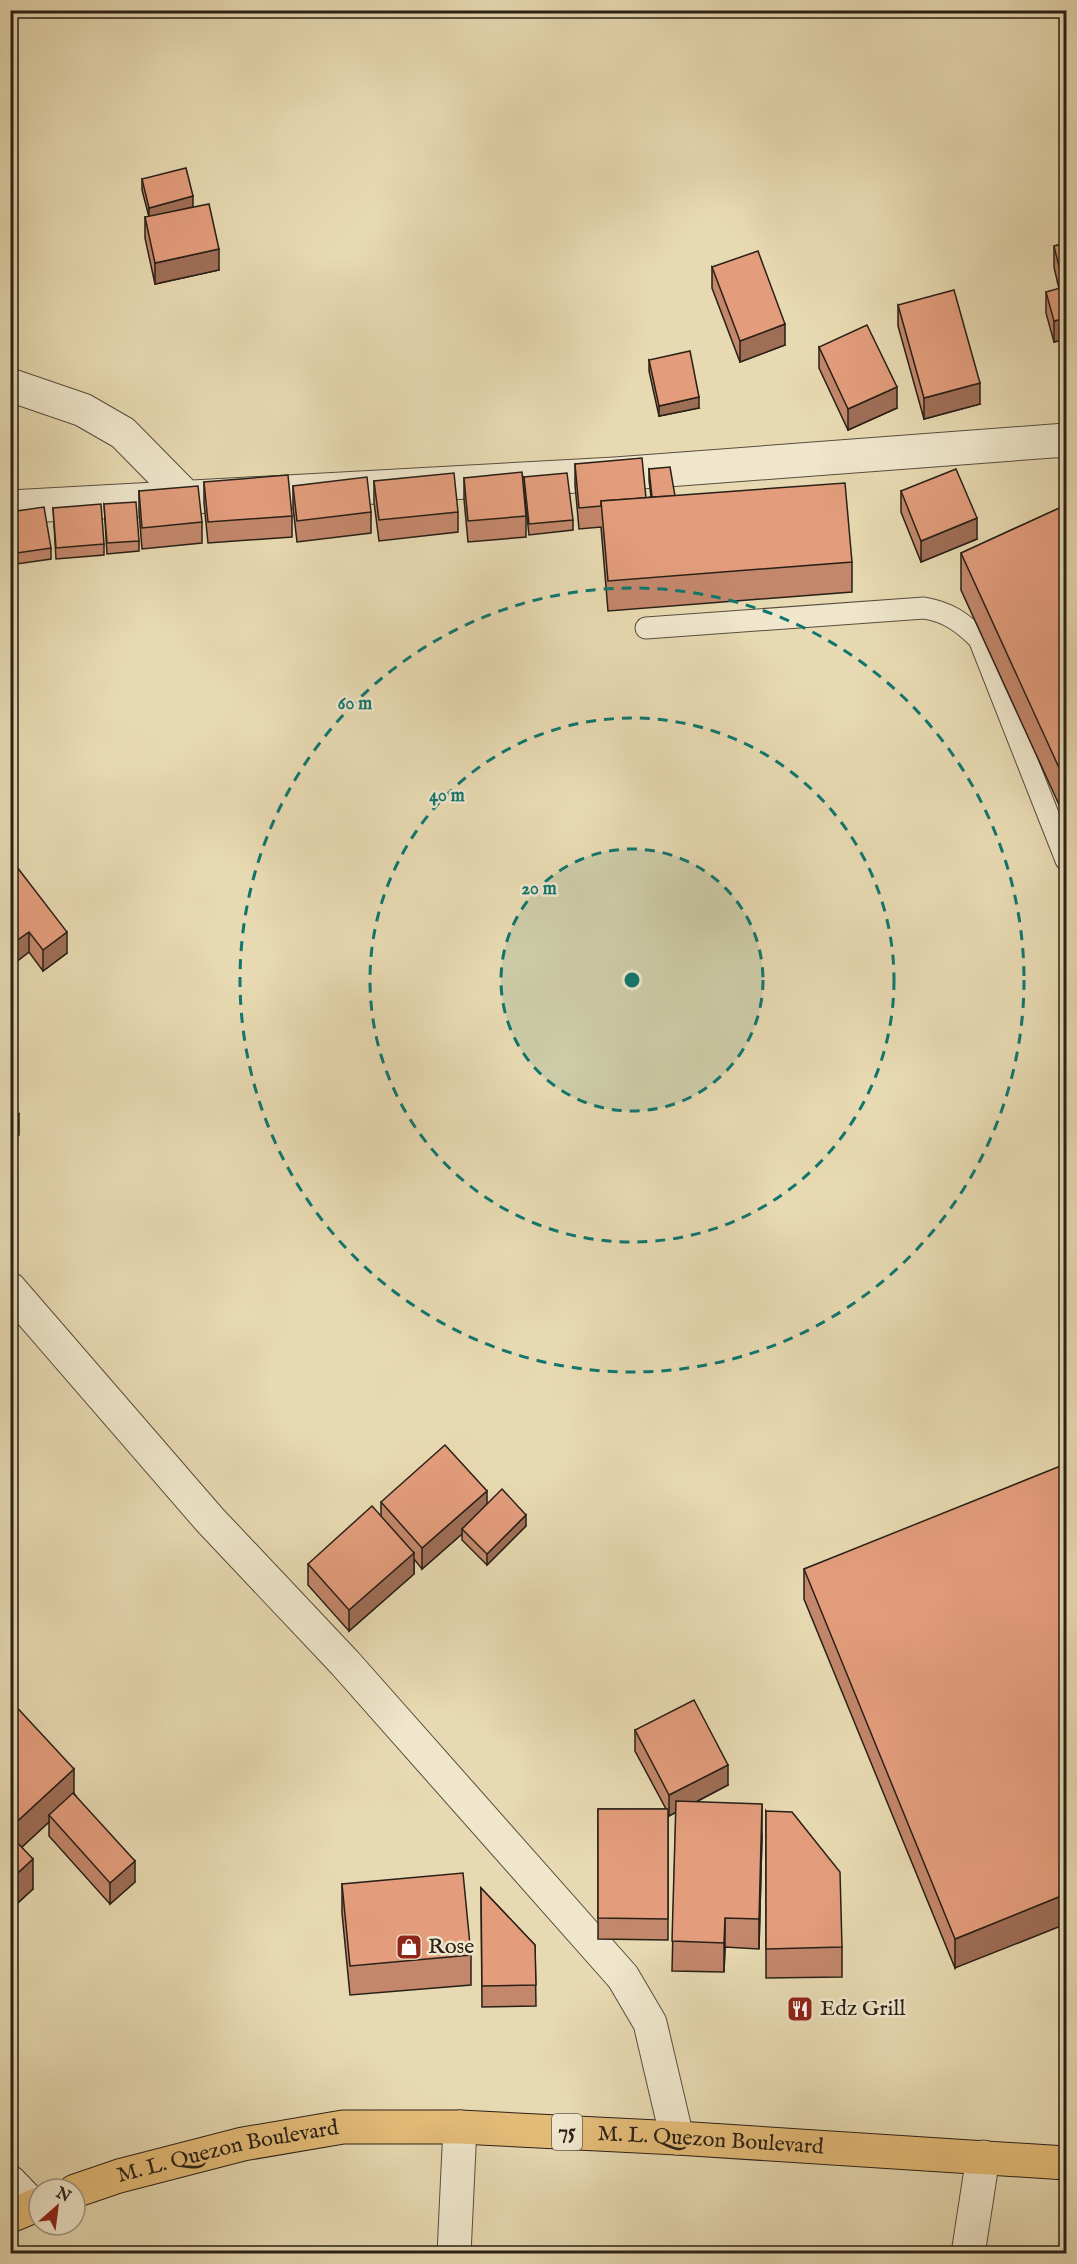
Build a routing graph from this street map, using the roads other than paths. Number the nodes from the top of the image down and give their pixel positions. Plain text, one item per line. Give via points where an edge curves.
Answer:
1 (10, 385) edge
2 (1066, 440) edge
3 (186, 497) junction
4 (10, 507) edge
5 (646, 628) dead end
6 (1066, 860) edge
7 (10, 1289) edge
8 (460, 2127) junction
9 (677, 2138) junction
10 (983, 2157) junction
11 (1066, 2163) edge
12 (10, 2182) edge
13 (87, 2188) edge
14 (27, 2207) edge
15 (454, 2253) edge
16 (968, 2253) edge

1 - 3 street via 83,410 123,433
2 - 3 street via 615,474
3 - 4 street
5 - 6 lane via 924,608 942,611 979,639
7 - 9 street via 210,1520 345,1663 623,1977 650,2023
8 - 9 highway, M. L. Quezon Boulevard / 75
8 - 13 highway, M. L. Quezon Boulevard / 75 via 343,2127 243,2144
8 - 15 street
9 - 10 highway, M. L. Quezon Boulevard / 75
10 - 11 highway, M. L. Quezon Boulevard / 75
10 - 16 street
12 - 14 street

